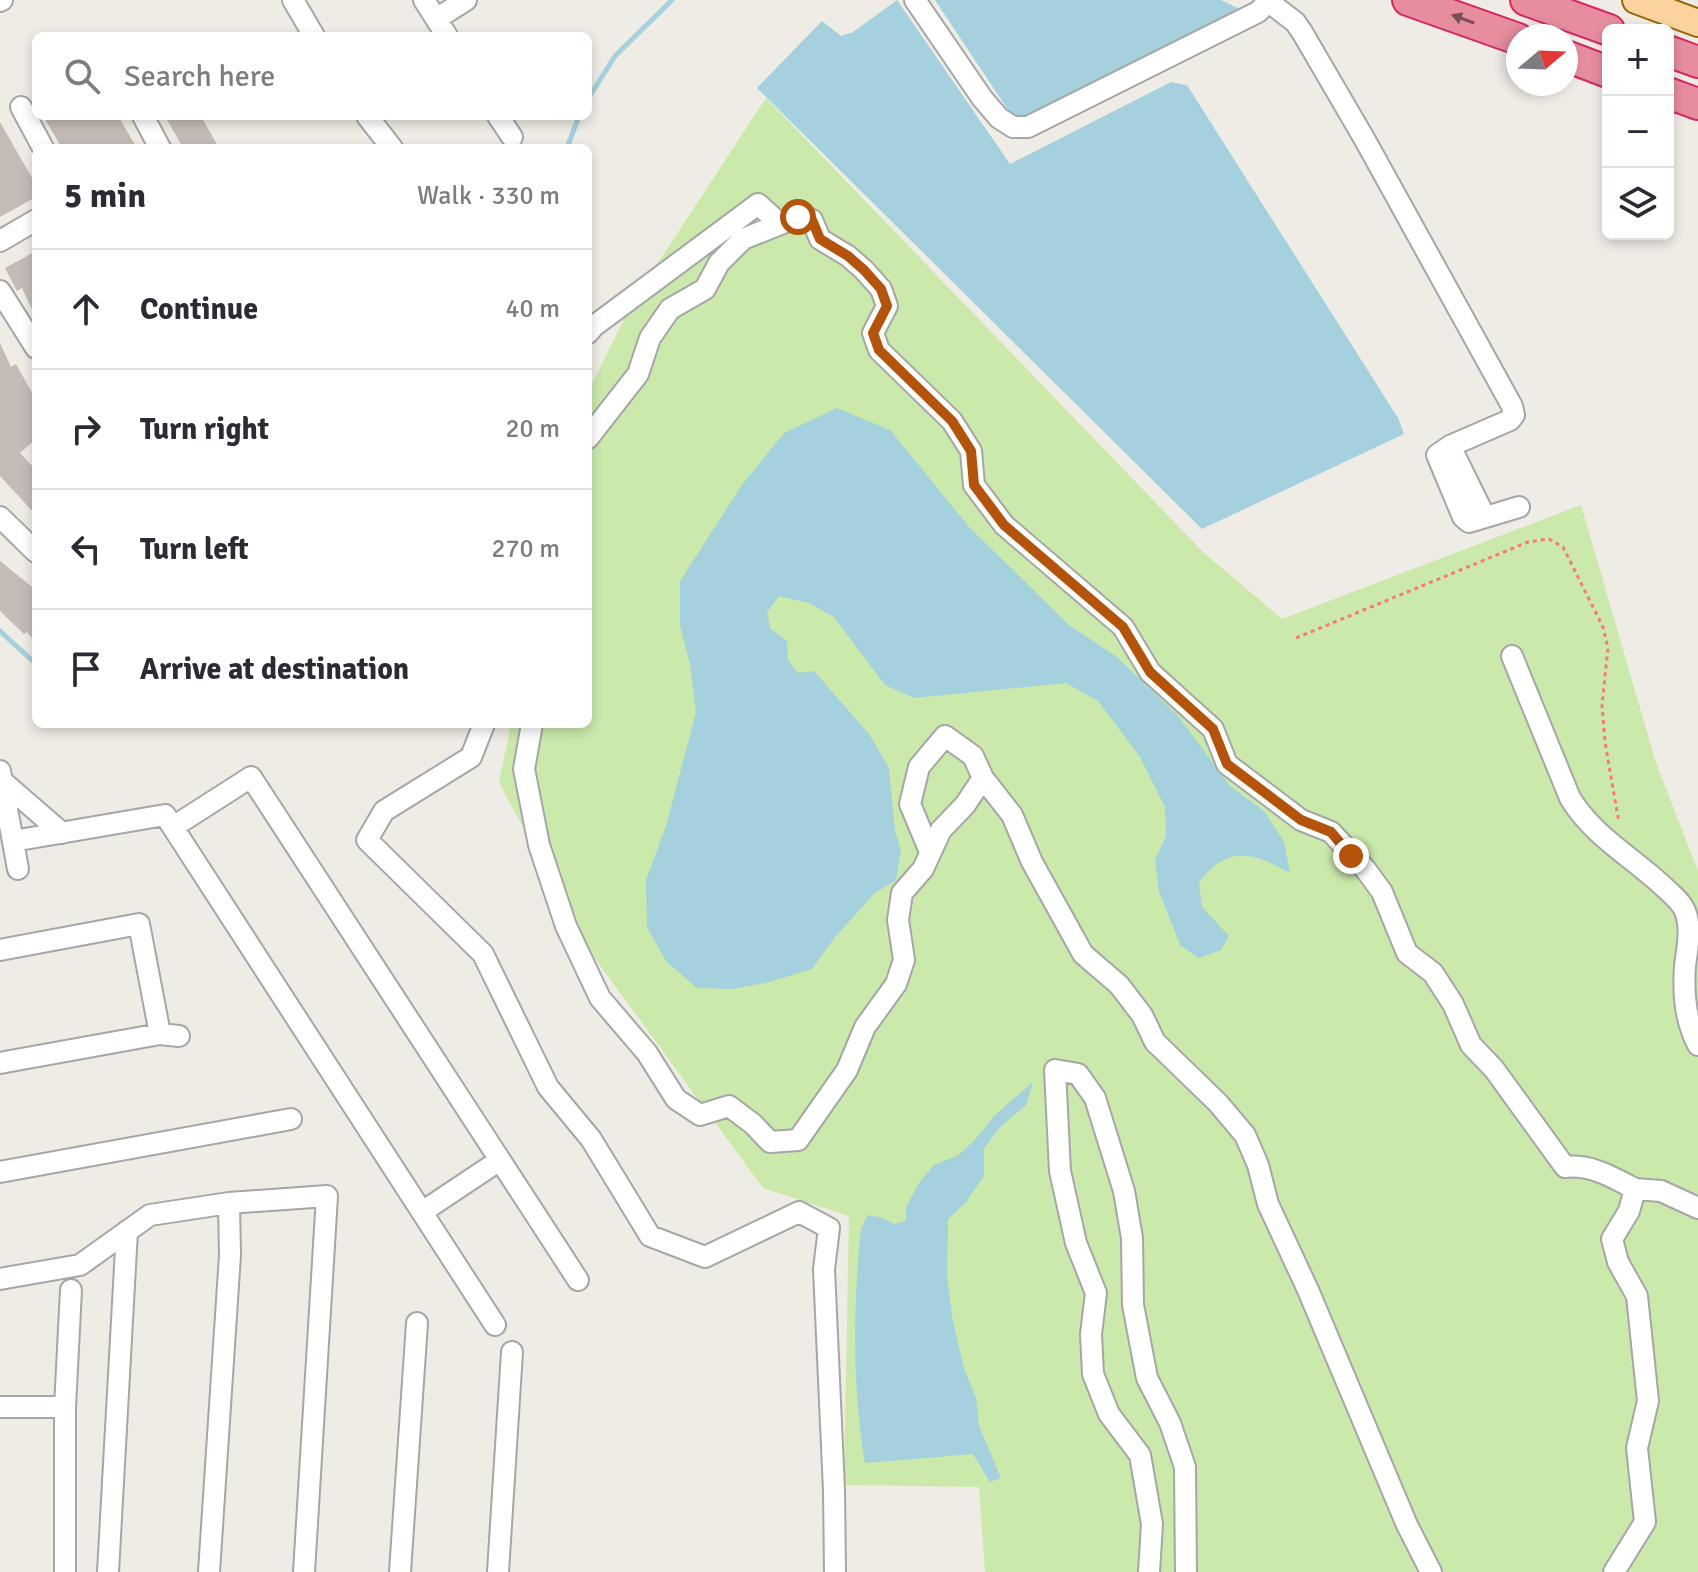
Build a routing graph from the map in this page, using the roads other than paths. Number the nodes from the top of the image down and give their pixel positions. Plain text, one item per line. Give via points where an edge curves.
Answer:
1 (293, 0) edge
2 (424, 0) edge
3 (466, 0) edge
4 (915, 0) edge
5 (1408, 0) edge
6 (1526, 0) edge
7 (1636, 0) edge
8 (1270, 1) edge
9 (1698, 23) edge
10 (1602, 27) edge
11 (441, 28) edge
12 (312, 32) edge
13 (1506, 35) edge
14 (1674, 53) edge
15 (1578, 61) edge
16 (1698, 62) edge
17 (1602, 70) edge
18 (1674, 95) edge
19 (1698, 104) edge
20 (21, 107) dead end
21 (145, 120) edge
22 (370, 120) edge
23 (501, 120) edge
24 (512, 137) dead end
25 (41, 144) edge
26 (157, 144) edge
27 (389, 144) edge
28 (32, 222) edge
29 (780, 224) junction
30 (0, 241) edge
31 (0, 291) edge
32 (592, 328) edge
33 (32, 342) edge
34 (592, 432) edge
35 (1519, 507) dead end
36 (0, 517) edge
37 (32, 548) edge
38 (1512, 656) dead end
39 (482, 728) edge
40 (531, 728) edge
41 (1, 776) edge
42 (983, 778) junction
43 (173, 827) junction
44 (62, 833) junction
45 (13, 841) junction
46 (930, 852) junction
47 (18, 869) dead end
48 (0, 950) edge
49 (1698, 1045) edge
50 (0, 1063) edge
51 (291, 1119) dead end
52 (500, 1160) junction
53 (0, 1172) edge
54 (1635, 1189) junction
55 (229, 1203) junction
56 (1698, 1208) edge
57 (422, 1212) junction
58 (127, 1231) junction
59 (0, 1279) edge
60 (578, 1280) dead end
61 (71, 1290) dead end
62 (417, 1323) dead end
63 (495, 1325) dead end
64 (512, 1352) dead end
65 (0, 1407) edge
66 (65, 1407) junction
67 (65, 1572) edge
68 (108, 1572) edge
69 (209, 1572) edge
70 (304, 1572) edge
71 (400, 1572) edge
72 (498, 1572) edge
73 (835, 1572) edge
74 (1149, 1572) edge
75 (1186, 1572) edge
76 (1431, 1572) edge
77 (1614, 1572) edge

1 - 12 street
2 - 11 street
3 - 11 street
4 - 8 street via 991,108 1013,127 1028,127 1258,12
13 -> 5 highway
6 - 10 highway
7 - 9 main road
8 - 35 street via 1302,32 1509,397 1514,415 1510,420 1450,446 1485,517
14 - 16 highway
15 - 17 highway
18 - 19 highway
20 - 25 street
21 - 26 street
22 - 27 street
23 - 24 street
28 - 30 street
29 - 32 street via 758,204
29 - 34 street via 743,239 719,263 705,289 670,309 650,338 638,374
29 - 54 street via 798,217 812,220 820,239 848,256 881,289 887,306 873,333 879,350 952,421 971,451 974,485 1004,525 1123,627 1150,672 1213,729 1227,764 1301,820 1331,832 1366,870 1382,892 1407,953 1433,973 1471,1045 1565,1167 1581,1165
31 - 33 street
36 - 37 street
38 - 49 street via 1579,814 1650,873 1685,911 1685,1006
39 - 73 street via 471,757 384,811 367,840 483,954 548,1087 591,1139 650,1236 705,1257 799,1212 829,1228 824,1269
40 - 46 street via 524,769 539,845 566,926 600,998 647,1053 676,1099 700,1115 729,1106 770,1142 798,1140 847,1070 865,1027 896,984 904,960 898,920 902,893
41 - 44 street
41 - 45 street
42 - 46 street
42 - 46 street via 973,756 945,736 919,767 910,804
42 - 76 street via 1012,815 1083,954 1119,985 1155,1042 1245,1135 1268,1204
43 - 44 street via 165,815
43 - 52 street via 251,777
43 - 57 street
44 - 45 street
45 - 47 street
48 - 50 street via 139,924 169,1035
51 - 53 street
52 - 57 street
52 - 60 street
54 - 56 street via 1661,1191
54 - 77 street via 1612,1239 1637,1296 1644,1353 1648,1401 1637,1448 1645,1522
55 - 58 street via 150,1215
55 - 69 street
55 - 70 street via 327,1196
57 - 63 street
58 - 59 street via 80,1265
58 - 68 street
61 - 66 street
62 - 71 street
64 - 72 street
65 - 66 street
66 - 67 street
74 - 75 street via 1152,1524 1140,1455 1109,1414 1093,1374 1096,1293 1076,1243 1060,1171 1055,1070 1078,1074 1095,1098 1124,1191 1132,1238 1133,1305 1147,1378 1185,1467

